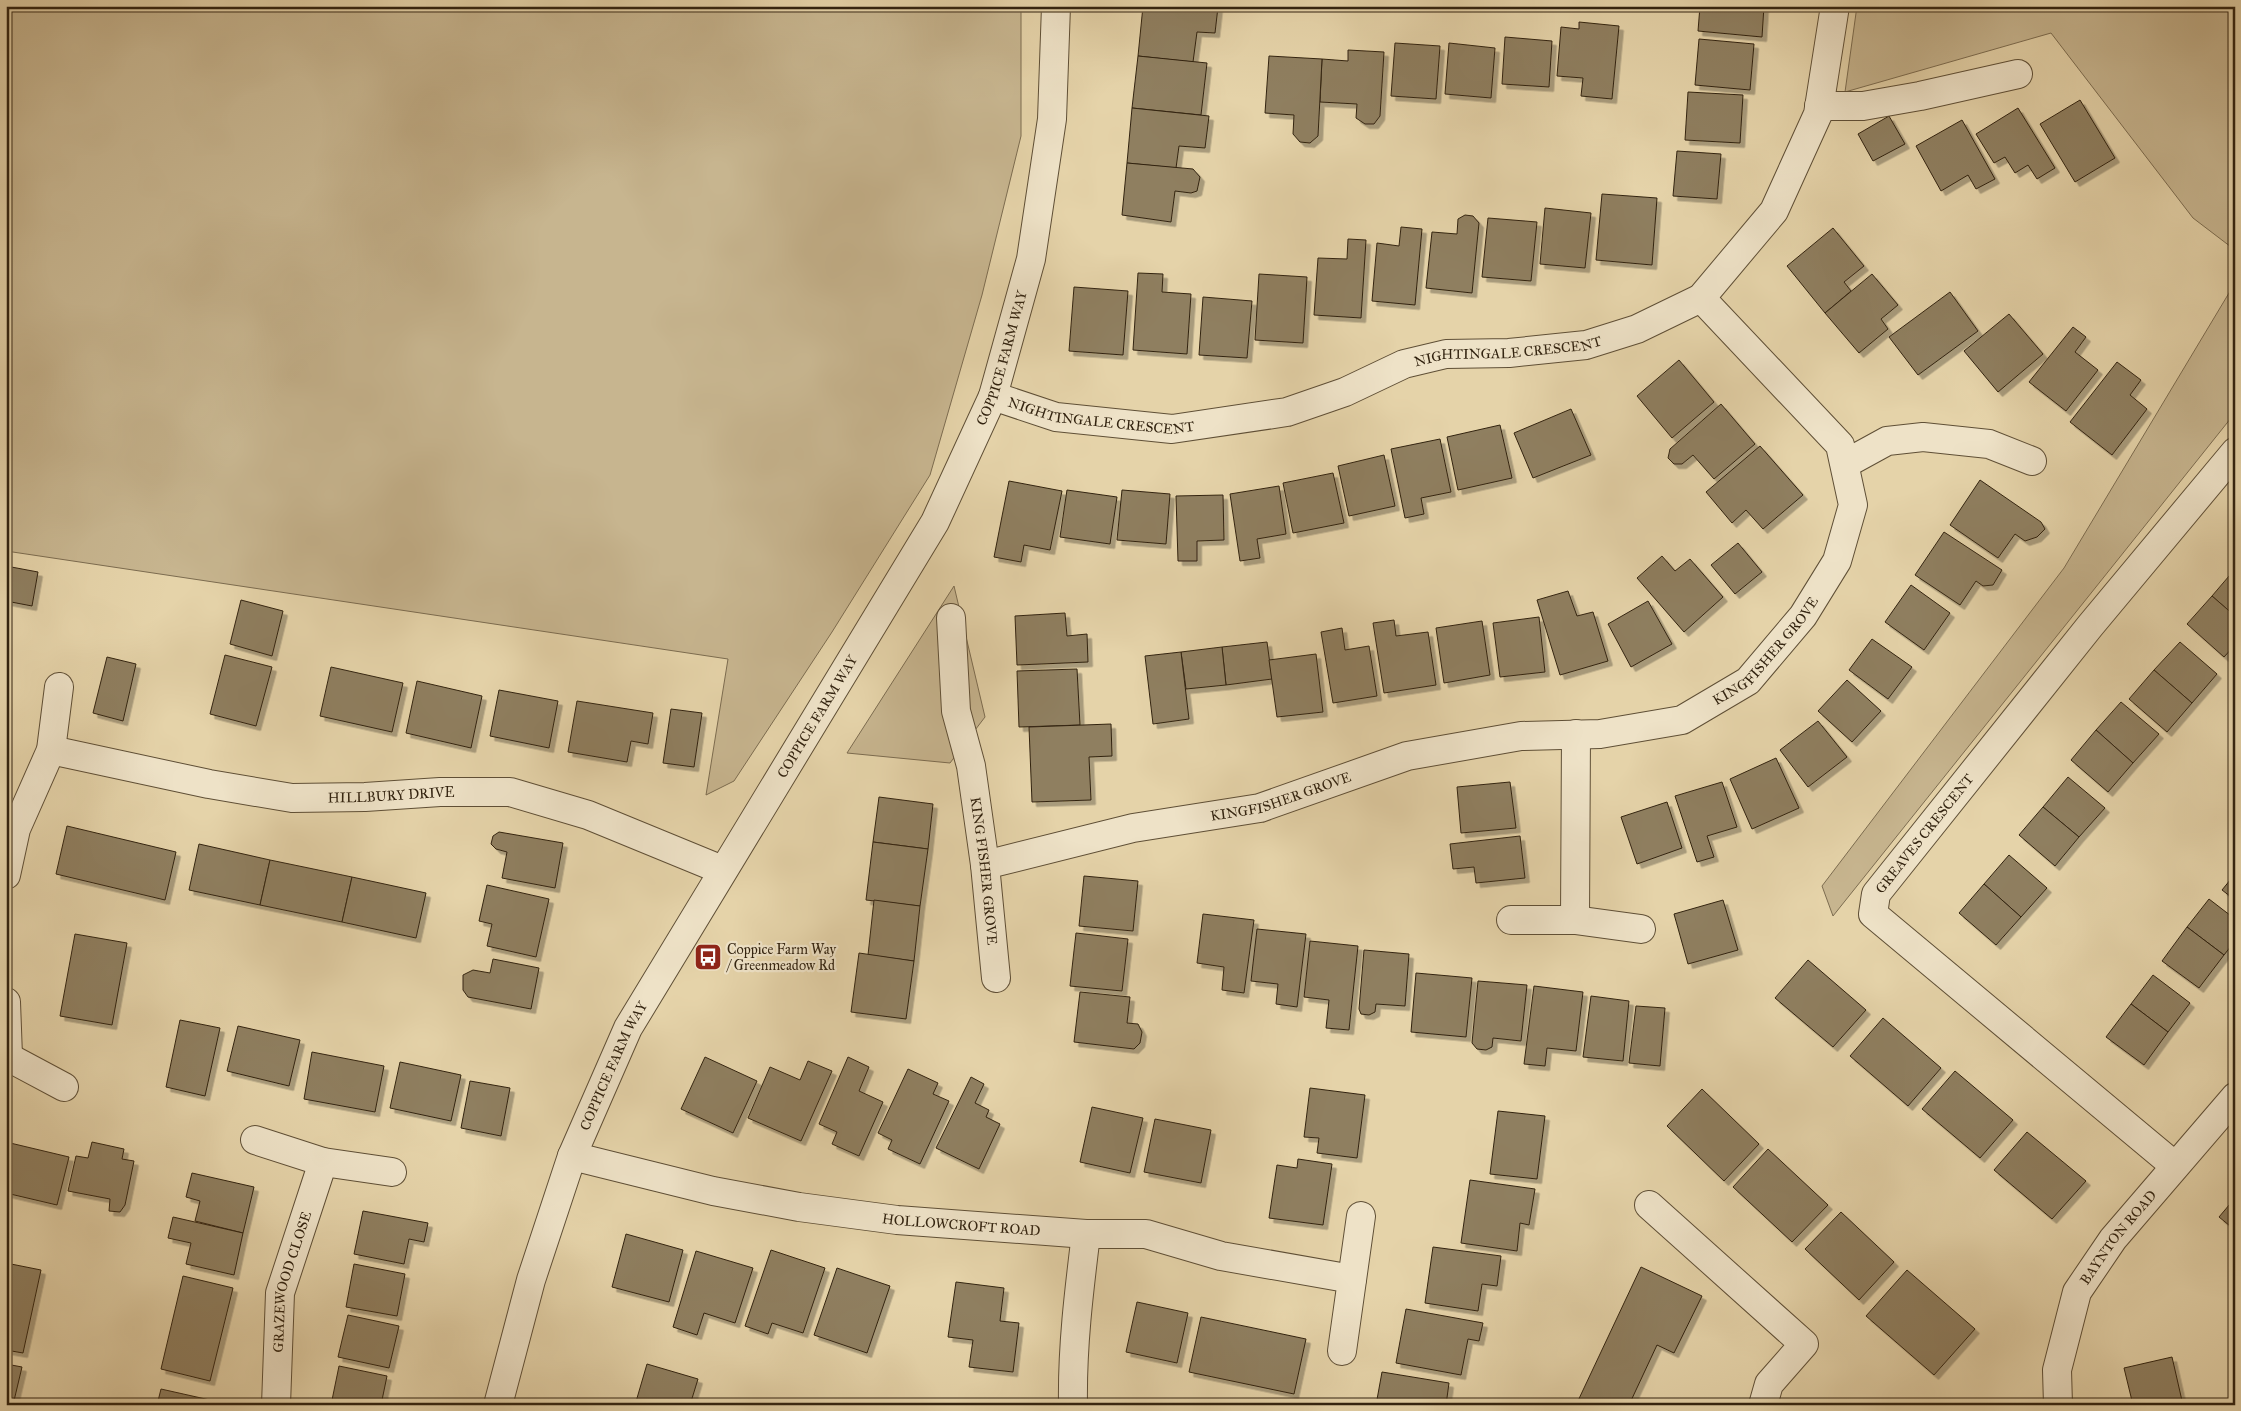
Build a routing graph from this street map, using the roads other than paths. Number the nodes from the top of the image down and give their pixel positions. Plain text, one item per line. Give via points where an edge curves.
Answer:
1 (1056, 6) edge
2 (1835, 6) edge
3 (2018, 74) dead end
4 (1819, 106) junction
5 (1701, 298) junction
6 (993, 396) junction
7 (2235, 452) edge
8 (2032, 461) dead end
9 (1845, 464) junction
10 (951, 618) dead end
11 (59, 687) dead end
12 (1576, 734) junction
13 (51, 750) junction
14 (985, 865) junction
15 (722, 870) junction
16 (6, 875) edge
17 (1511, 920) dead end
18 (1575, 920) junction
19 (1641, 930) dead end
20 (996, 978) dead end
21 (6, 1002) edge
22 (7, 1056) edge
23 (64, 1087) dead end
24 (2235, 1097) edge
25 (255, 1140) dead end
26 (572, 1156) junction
27 (323, 1162) junction
28 (2175, 1166) junction
29 (392, 1172) dead end
30 (1649, 1205) dead end
31 (1361, 1216) dead end
32 (1086, 1234) junction
33 (1352, 1279) junction
34 (1342, 1351) dead end
35 (276, 1405) edge
36 (498, 1405) edge
37 (1073, 1405) edge
38 (1763, 1405) edge
39 (2058, 1405) edge

1 - 6 street, COPPICE FARM WAY via 1052,119 1031,259
2 - 4 street, NIGHTINGALE CRESCENT
3 - 4 street via 1863,106
4 - 5 street, NIGHTINGALE CRESCENT via 1774,211
5 - 6 street, NIGHTINGALE CRESCENT via 1637,329 1586,344 1509,353 1446,354 1404,364 1345,392 1287,412 1172,429 1056,417
5 - 9 street, KINGFISHER GROVE via 1840,445
6 - 15 street, COPPICE FARM WAY via 935,522
7 - 28 street, GREAVES CRESCENT via 2090,626 1876,894 1873,914
8 - 9 street via 1989,444 1923,437 1887,441
9 - 12 street, KINGFISHER GROVE via 1853,505 1837,561 1803,616 1748,681 1682,720 1600,734
10 - 14 street, KING FISHER GROVE via 956,711 971,766
11 - 13 street
12 - 14 street, KINGFISHER GROVE via 1521,736 1406,756 1260,808 1133,828
12 - 18 street
13 - 15 street, HILLBURY DRIVE via 292,798 510,792 588,815
13 - 16 street via 16,829
14 - 20 street, KING FISHER GROVE
15 - 26 street, COPPICE FARM WAY via 628,1028
17 - 18 street
18 - 19 street
21 - 22 street
22 - 23 street
24 - 28 street, BAYNTON ROAD
25 - 27 street
26 - 32 street, HOLLOWCROFT ROAD via 713,1191 799,1207 898,1220
26 - 36 street, COPPICE FARM WAY via 531,1280
27 - 29 street
27 - 35 street, GRAZEWOOD CLOSE via 280,1293
28 - 39 street, BAYNTON ROAD via 2114,1239 2077,1292 2057,1370
30 - 38 street via 1804,1344 1770,1384
31 - 33 street
32 - 33 street, HOLLOWCROFT ROAD via 1146,1234 1221,1256
32 - 37 street via 1076,1317
33 - 34 street

